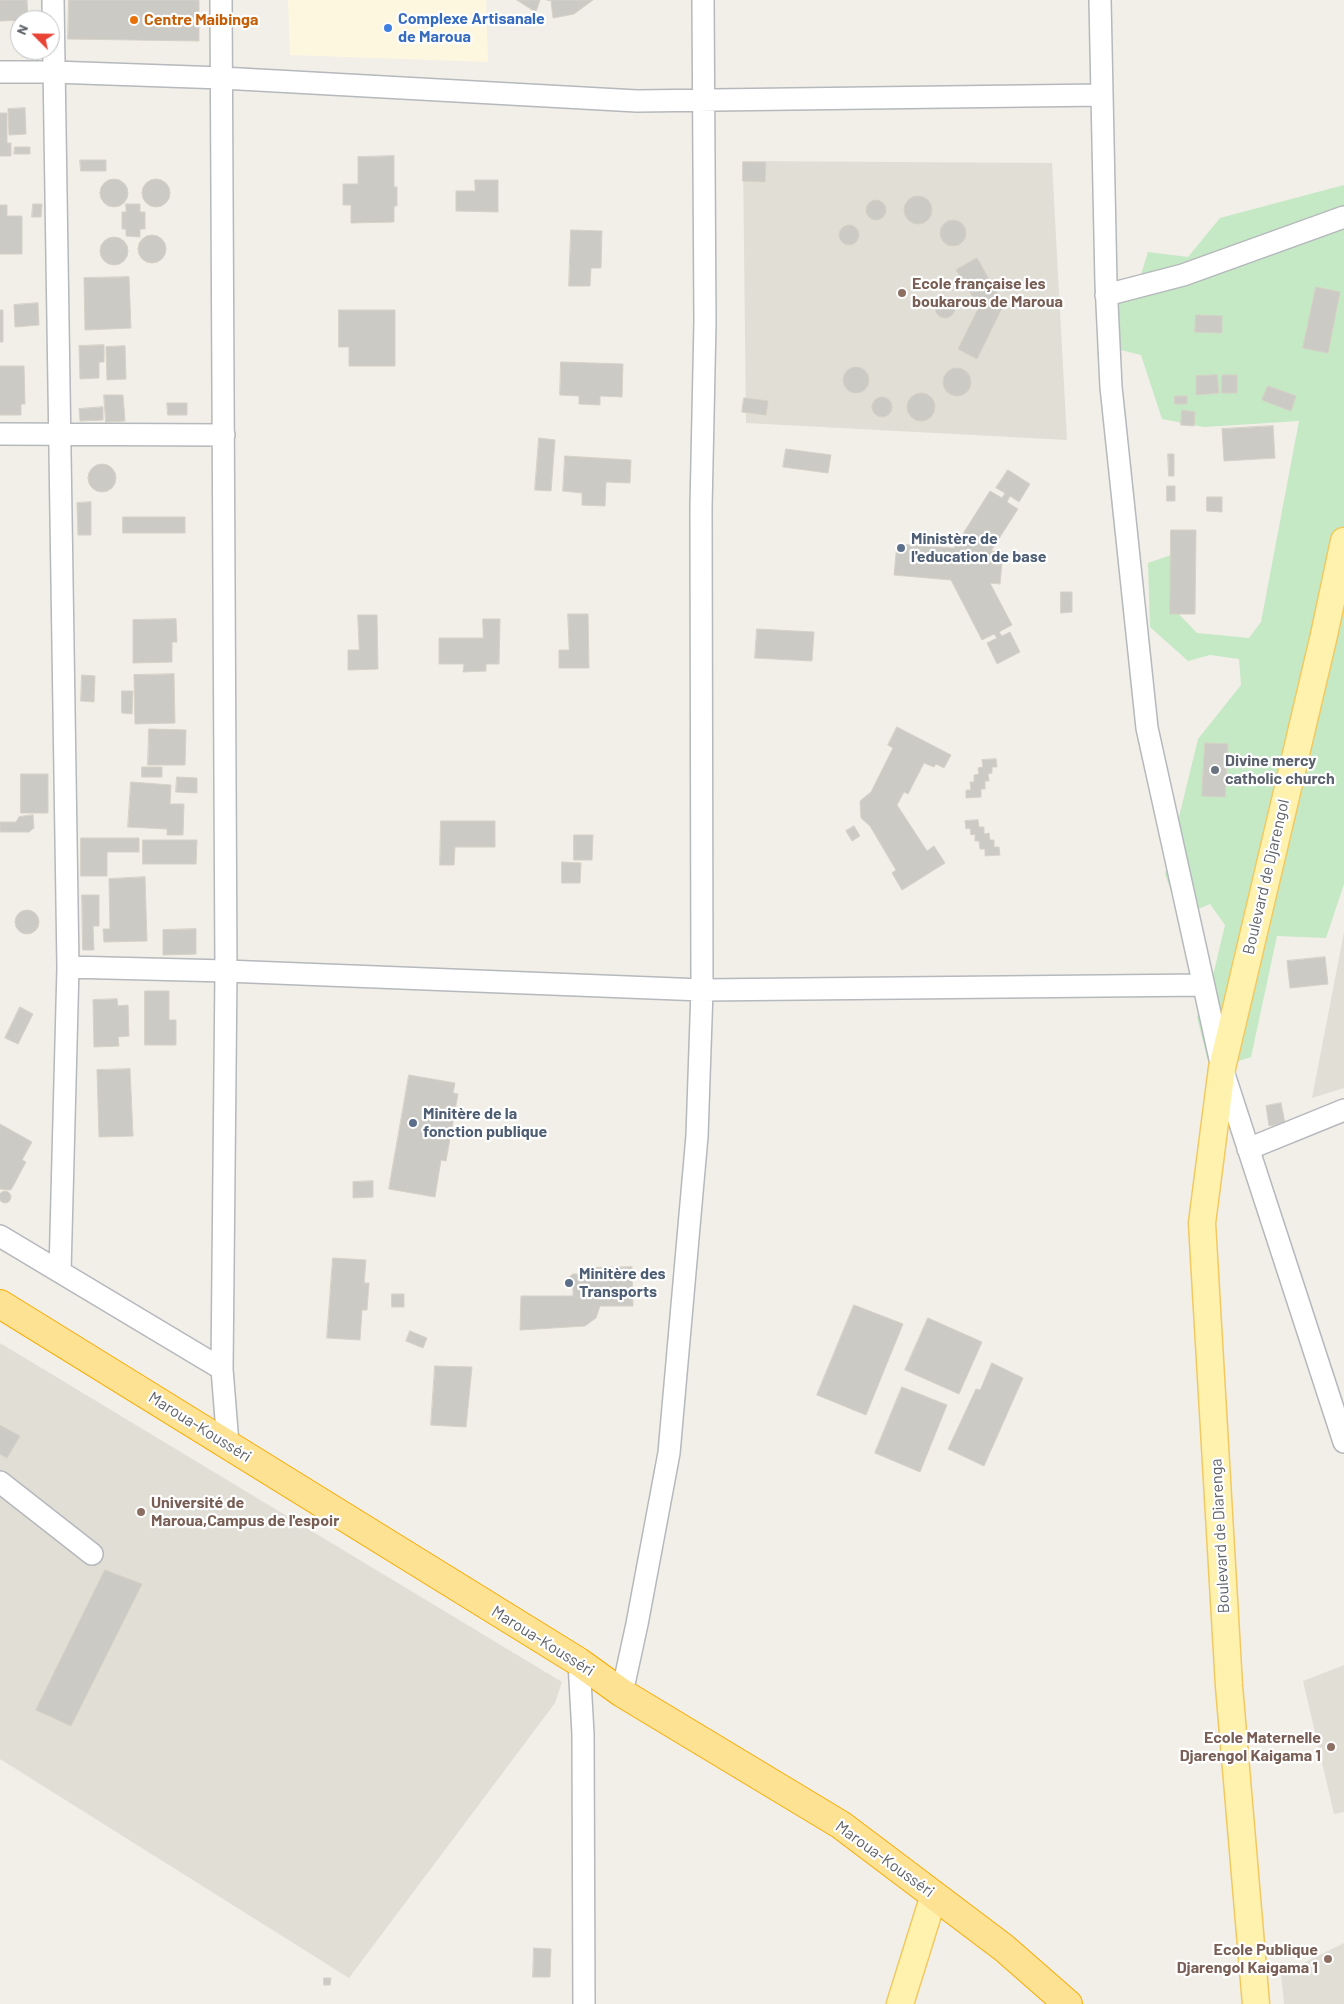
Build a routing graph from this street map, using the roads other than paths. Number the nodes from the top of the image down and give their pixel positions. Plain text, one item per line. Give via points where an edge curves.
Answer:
1 (53, 0) edge
2 (221, 0) edge
3 (703, 0) edge
4 (1100, 0) edge
5 (0, 72) edge
6 (54, 72) junction
7 (222, 78) junction
8 (1101, 95) junction
9 (705, 101) junction
10 (1344, 217) edge
11 (1106, 296) junction
12 (0, 434) edge
13 (224, 435) junction
14 (58, 436) junction
15 (1344, 541) edge
16 (68, 967) junction
17 (226, 971) junction
18 (1204, 985) junction
19 (702, 990) junction
20 (1222, 1068) junction
21 (1344, 1110) edge
22 (1248, 1149) junction
23 (0, 1236) edge
24 (60, 1272) junction
25 (0, 1304) edge
26 (222, 1369) junction
27 (1344, 1442) edge
28 (228, 1444) junction
29 (0, 1482) edge
30 (92, 1554) dead end
31 (579, 1662) junction
32 (622, 1693) junction
33 (934, 1895) junction
34 (584, 2004) edge
35 (900, 2004) edge
36 (1068, 2004) edge
37 (1256, 2004) edge

1 - 6 street
2 - 7 street
3 - 9 street
4 - 8 street
5 - 6 street
6 - 7 street
6 - 14 street
7 - 9 street via 637,101
7 - 13 street
8 - 9 street
8 - 11 street
9 - 19 street via 701,508
10 - 11 street via 1184,275
11 - 18 street via 1111,387 1147,728
12 - 14 street
13 - 14 street
13 - 17 street
14 - 16 street
15 - 20 main road, Boulevard de Djarengol
16 - 17 street
16 - 24 street
17 - 19 street
17 - 26 street
18 - 19 street
18 - 20 street
19 - 32 street via 698,1136 669,1453
20 - 22 street
20 - 37 main road, Boulevard de Diarenga via 1202,1222 1229,1686
21 - 22 street
22 - 27 street
23 - 24 street
24 - 26 street
25 - 28 highway, Maroua-Kousséri
26 - 28 street
28 - 31 highway, Maroua-Kousséri
29 - 30 street
31 - 32 highway, Maroua-Kousséri
31 - 34 street via 583,1734
32 - 33 highway, Maroua-Kousséri via 840,1825
33 - 35 main road
33 - 36 highway, Maroua-Kousséri via 1004,1948

